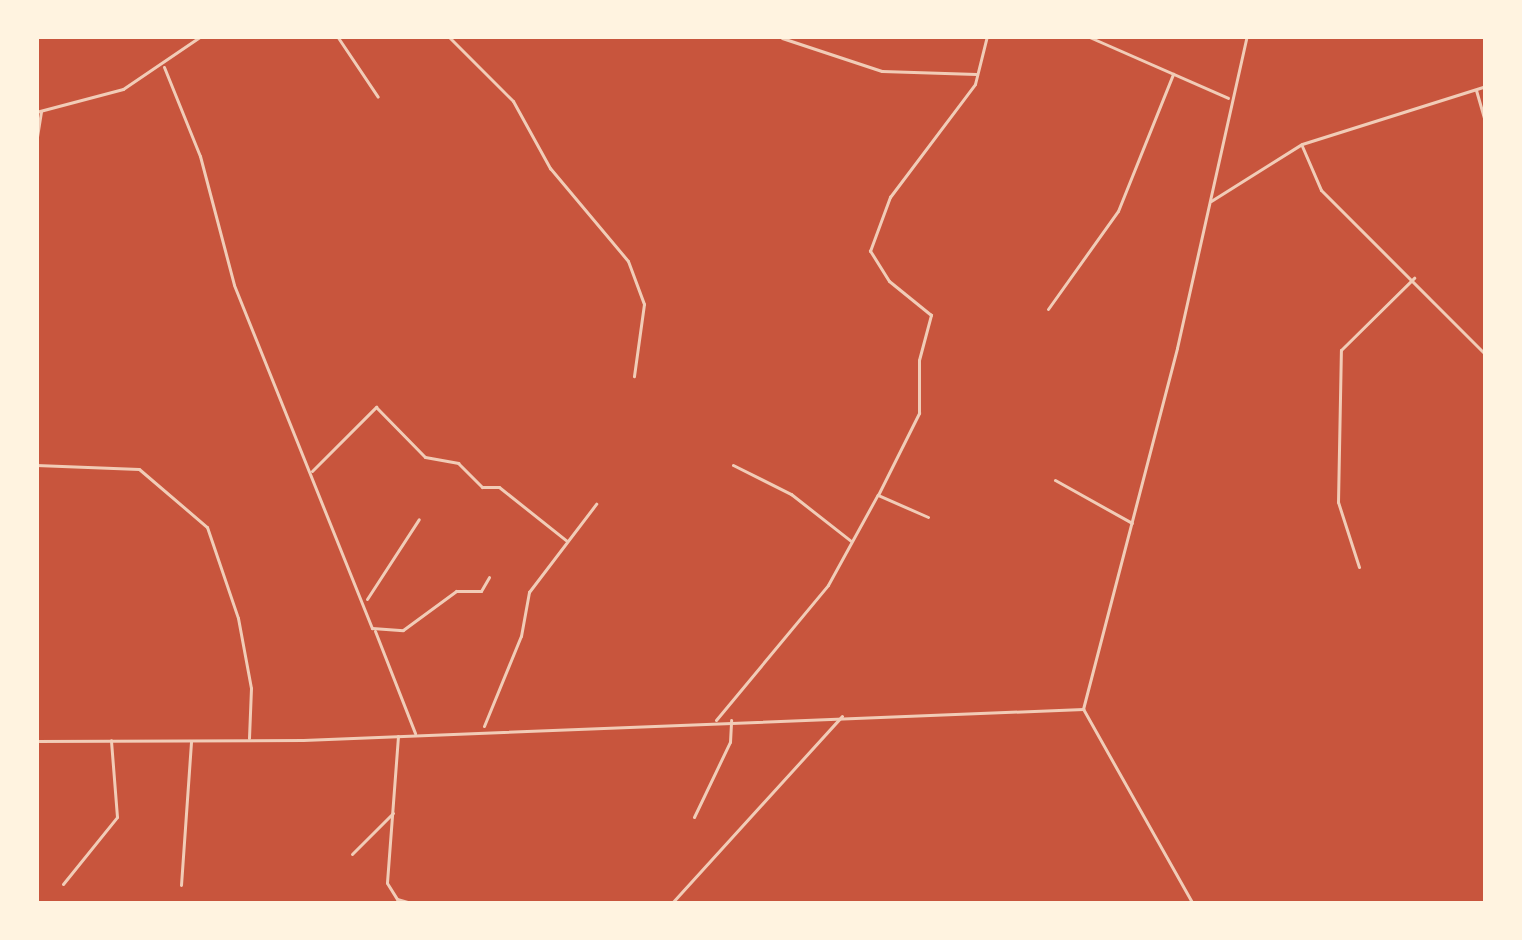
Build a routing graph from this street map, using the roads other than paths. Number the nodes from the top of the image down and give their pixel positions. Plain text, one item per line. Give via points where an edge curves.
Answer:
1 (200, 36) edge
2 (337, 36) edge
3 (448, 36) edge
4 (987, 36) edge
5 (1087, 36) edge
6 (1247, 36) edge
7 (782, 38) edge
8 (164, 67) junction
9 (977, 74) junction
10 (1173, 74) junction
11 (1486, 86) edge
12 (1476, 88) junction
13 (378, 97) dead end
14 (1232, 99) junction
15 (39, 111) edge
16 (1486, 124) edge
17 (36, 142) edge
18 (1302, 144) junction
19 (1210, 202) junction
20 (1414, 278) junction
21 (1048, 309) dead end
22 (1486, 355) edge
23 (634, 376) dead end
24 (36, 465) edge
25 (733, 465) dead end
26 (311, 472) junction
27 (1055, 480) dead end
28 (878, 495) junction
29 (596, 504) dead end
30 (928, 517) dead end
31 (418, 519) dead end
32 (1132, 523) junction
33 (567, 541) junction
34 (851, 542) junction
35 (1359, 567) dead end
36 (489, 577) dead end
37 (365, 600) junction
38 (374, 630) junction
39 (1083, 709) junction
40 (844, 715) junction
41 (731, 718) junction
42 (716, 721) junction
43 (484, 728) junction
44 (415, 733) junction
45 (398, 734) junction
46 (110, 739) junction
47 (191, 739) junction
48 (249, 739) junction
49 (36, 741) edge
50 (394, 811) junction
51 (694, 817) dead end
52 (352, 854) dead end
53 (63, 884) dead end
54 (181, 885) dead end
55 (414, 904) edge
56 (671, 904) edge
57 (1193, 904) edge

1 - 8 street
2 - 13 street
3 - 23 street via 505,90 550,168 628,261 644,304
4 - 9 street
5 - 10 street
6 - 14 street
7 - 9 street via 882,71
8 - 15 street via 94,100
8 - 26 street via 200,156 234,285
9 - 28 street via 890,196 872,242 889,281 931,315 919,360 920,412
10 - 14 street
10 - 21 street via 1118,211
11 - 12 street
12 - 16 street
12 - 18 street
14 - 19 street
15 - 17 street
18 - 19 street
18 - 20 street via 1321,190
19 - 32 street
20 - 22 street
20 - 35 street via 1341,350 1338,502
24 - 48 street via 140,469 207,527 238,618
25 - 34 street via 782,487
26 - 33 street via 376,407 425,457 458,463 482,487 500,487
26 - 37 street
27 - 32 street
28 - 30 street
28 - 34 street
29 - 33 street
31 - 37 street
32 - 39 street
33 - 43 street via 529,592 521,636
34 - 42 street via 805,618
36 - 38 street via 481,591 456,590 403,630
37 - 38 street
38 - 44 street
39 - 40 street
39 - 57 street
40 - 41 street
40 - 56 street
41 - 42 street
41 - 51 street via 730,742
42 - 43 street
43 - 44 street
44 - 45 street
45 - 48 street
45 - 50 street
46 - 47 street
46 - 49 street
46 - 53 street via 117,817
47 - 48 street
47 - 54 street
50 - 52 street
50 - 55 street via 389,892

